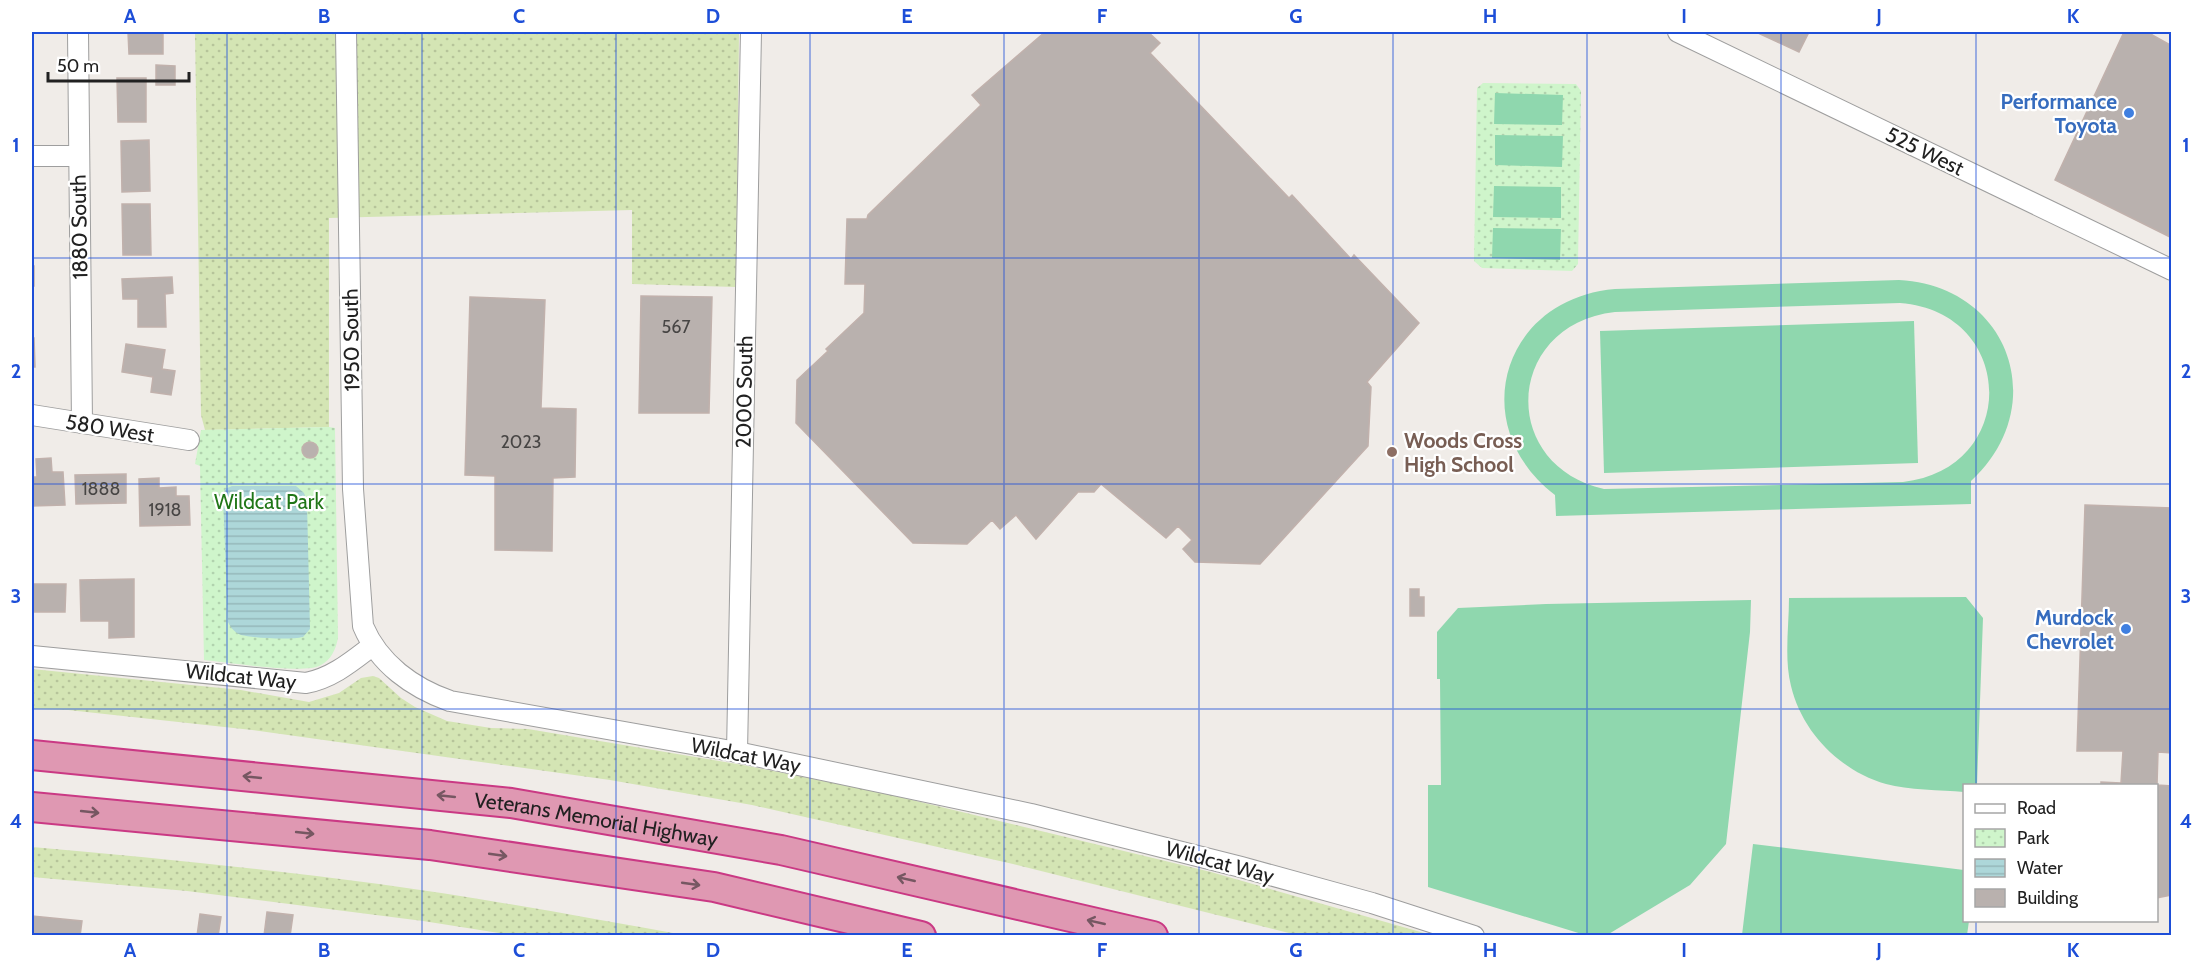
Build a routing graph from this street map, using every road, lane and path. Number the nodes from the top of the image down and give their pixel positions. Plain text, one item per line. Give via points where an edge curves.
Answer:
1 (78, 32) edge
2 (346, 32) edge
3 (751, 32) edge
4 (1678, 32) edge
5 (32, 156) edge
6 (78, 156) junction
7 (2172, 270) edge
8 (32, 416) edge
9 (82, 423) junction
10 (189, 440) dead end
11 (372, 646) junction
12 (32, 656) edge
13 (737, 752) junction
14 (32, 755) edge
15 (32, 807) edge
16 (921, 936) edge
17 (1153, 936) edge
18 (1474, 936) edge

1 - 6 street, 1880 South
2 - 11 street, 1950 South via 354,489 363,627
3 - 13 street, 2000 South
4 - 7 street, 525 West
5 - 6 street
6 - 9 street, 1880 South
8 - 9 street, 580 West
9 - 10 street, 580 West
11 - 12 street, Wildcat Way via 332,675 306,683
11 - 13 street, Wildcat Way via 416,686 450,701
13 - 18 street, Wildcat Way via 1099,830 1372,903
17 -> 14 highway, Veterans Memorial Highway via 781,850 511,803
15 -> 16 highway via 430,845 714,887

